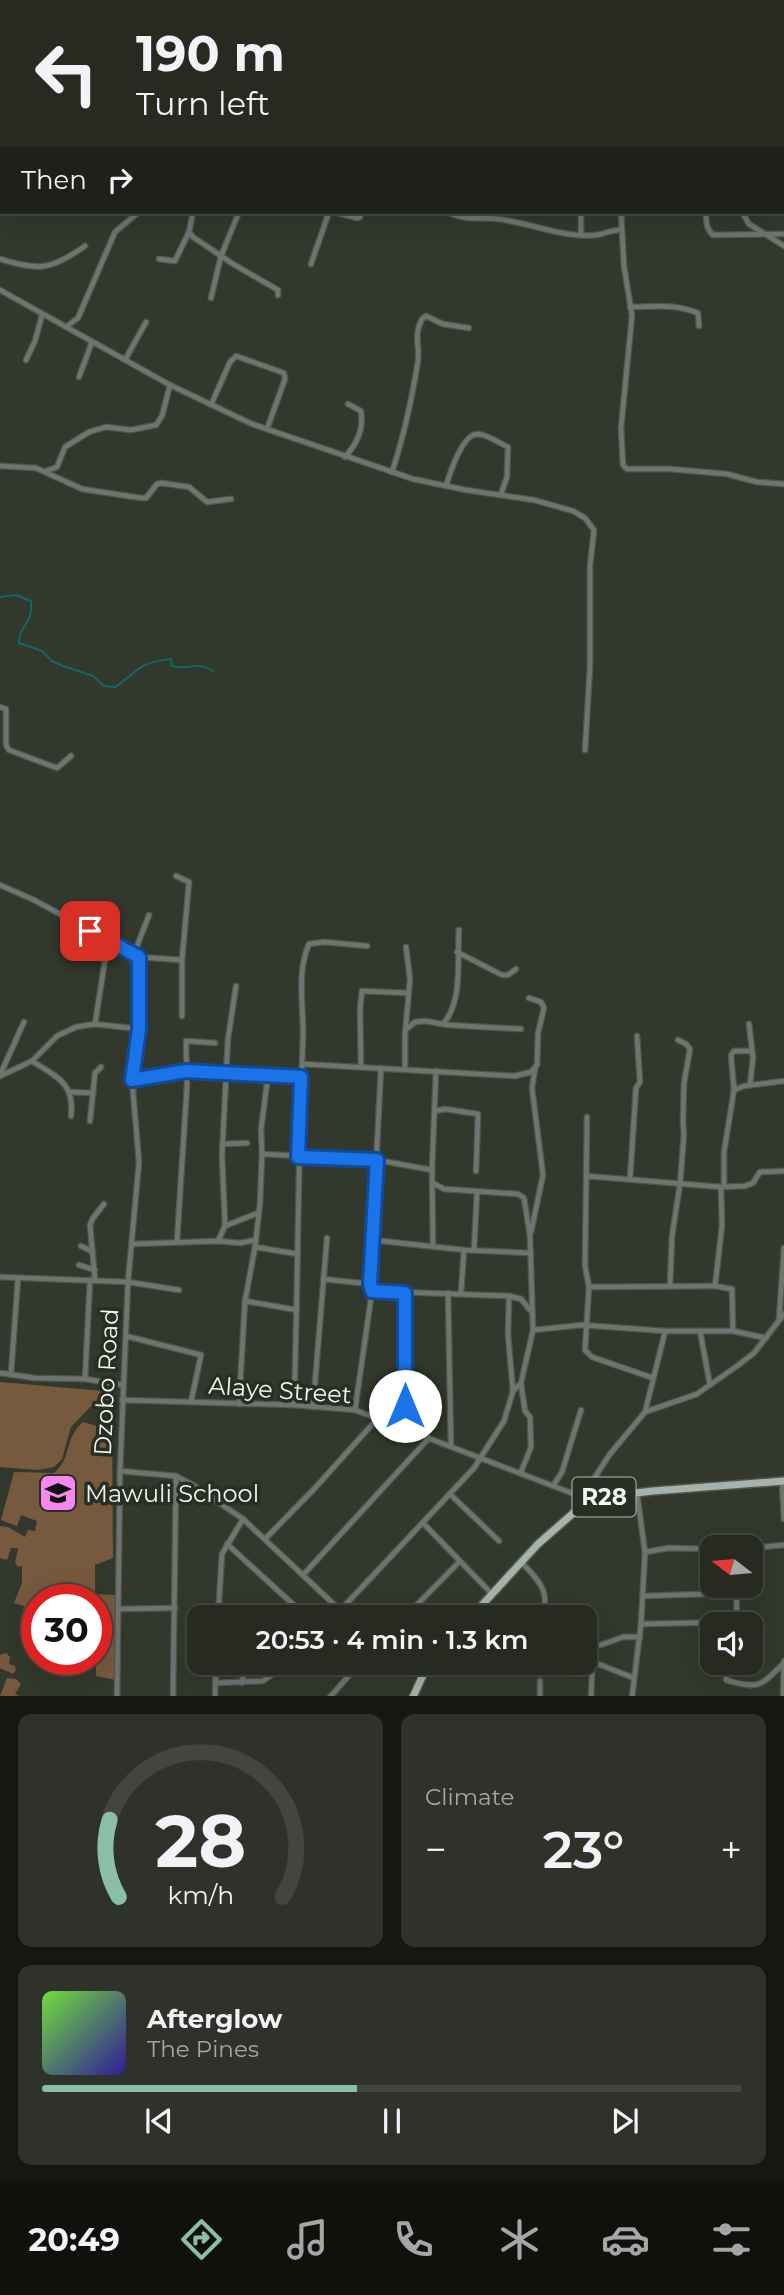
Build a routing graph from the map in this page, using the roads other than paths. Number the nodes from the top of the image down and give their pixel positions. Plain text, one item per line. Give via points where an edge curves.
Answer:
1 (137, 214) edge
2 (193, 214) edge
3 (238, 214) edge
4 (330, 214) edge
5 (340, 214) edge
6 (361, 214) edge
7 (453, 214) edge
8 (581, 214) edge
9 (621, 214) edge
10 (706, 214) edge
11 (743, 214) edge
12 (622, 230) junction
13 (189, 232) junction
14 (581, 234) junction
15 (767, 234) junction
16 (784, 234) edge
17 (85, 246) dead end
18 (784, 246) edge
19 (221, 256) junction
20 (0, 259) edge
21 (159, 259) dead end
22 (311, 264) dead end
23 (0, 290) edge
24 (278, 295) dead end
25 (211, 298) dead end
26 (630, 307) junction
27 (42, 315) junction
28 (146, 322) dead end
29 (699, 326) dead end
30 (66, 327) junction
31 (469, 328) dead end
32 (92, 342) junction
33 (26, 360) dead end
34 (125, 360) junction
35 (79, 377) dead end
36 (170, 385) junction
37 (348, 404) dead end
38 (211, 405) junction
39 (267, 429) junction
40 (345, 457) junction
41 (0, 466) edge
42 (46, 471) junction
43 (392, 472) junction
44 (784, 484) edge
45 (446, 486) junction
46 (501, 494) junction
47 (231, 499) dead end
48 (0, 707) edge
49 (585, 750) dead end
50 (71, 756) dead end
51 (176, 876) dead end
52 (0, 885) edge
53 (149, 915) dead end
54 (459, 930) dead end
55 (108, 941) junction
56 (367, 946) dead end
57 (406, 947) dead end
58 (457, 952) junction
59 (136, 956) junction
60 (182, 960) junction
61 (516, 968) dead end
62 (236, 986) dead end
63 (408, 993) junction
64 (529, 999) dead end
65 (182, 1016) dead end
66 (24, 1022) dead end
67 (443, 1023) junction
68 (95, 1024) junction
69 (749, 1024) dead end
70 (139, 1029) junction
71 (407, 1029) junction
72 (521, 1029) dead end
73 (637, 1036) dead end
74 (678, 1040) dead end
75 (215, 1043) dead end
76 (751, 1051) junction
77 (32, 1061) junction
78 (302, 1064) junction
79 (100, 1067) dead end
80 (361, 1067) junction
81 (381, 1068) junction
82 (405, 1069) junction
83 (535, 1069) junction
84 (186, 1071) junction
85 (436, 1071) junction
86 (226, 1074) junction
87 (268, 1076) junction
88 (301, 1077) junction
89 (132, 1080) junction
90 (784, 1081) edge
91 (750, 1085) junction
92 (734, 1090) junction
93 (70, 1092) junction
94 (93, 1093) junction
95 (435, 1111) junction
96 (71, 1116) dead end
97 (587, 1117) dead end
98 (90, 1121) dead end
99 (247, 1143) dead end
100 (223, 1144) junction
101 (262, 1154) junction
102 (298, 1157) junction
103 (377, 1160) junction
104 (432, 1170) junction
105 (477, 1171) dead end
106 (784, 1171) edge
107 (586, 1175) junction
108 (630, 1179) junction
109 (433, 1183) junction
110 (680, 1184) junction
111 (723, 1186) junction
112 (477, 1192) junction
113 (104, 1204) dead end
114 (259, 1213) junction
115 (225, 1226) junction
116 (530, 1236) junction
117 (327, 1238) dead end
118 (256, 1240) junction
119 (373, 1240) junction
120 (177, 1241) junction
121 (218, 1241) junction
122 (133, 1244) junction
123 (81, 1246) dead end
124 (255, 1247) junction
125 (433, 1247) junction
126 (784, 1248) edge
127 (464, 1250) junction
128 (474, 1250) junction
129 (93, 1252) junction
130 (531, 1253) junction
131 (298, 1254) junction
132 (79, 1265) dead end
133 (95, 1270) junction
134 (0, 1277) edge
135 (18, 1278) junction
136 (323, 1279) junction
137 (93, 1280) junction
138 (128, 1282) junction
139 (370, 1284) junction
140 (670, 1286) junction
141 (715, 1286) junction
142 (589, 1287) junction
143 (179, 1290) dead end
144 (372, 1291) junction
145 (405, 1293) junction
146 (448, 1293) junction
147 (461, 1293) junction
148 (509, 1296) junction
149 (245, 1301) junction
150 (297, 1310) junction
151 (531, 1311) junction
152 (784, 1314) edge
153 (779, 1320) junction
154 (588, 1325) junction
155 (533, 1330) junction
156 (665, 1331) junction
157 (700, 1331) junction
158 (733, 1331) junction
159 (126, 1336) junction
160 (766, 1338) junction
161 (0, 1373) edge
162 (11, 1374) junction
163 (653, 1378) junction
164 (85, 1379) junction
165 (521, 1383) junction
166 (123, 1385) junction
167 (710, 1385) junction
168 (513, 1391) junction
169 (122, 1400) junction
170 (191, 1402) junction
171 (239, 1404) junction
172 (294, 1405) junction
173 (313, 1407) junction
174 (355, 1410) junction
175 (581, 1410) dead end
176 (645, 1412) junction
177 (377, 1419) junction
178 (405, 1429) junction
179 (429, 1438) junction
180 (451, 1446) junction
181 (481, 1458) junction
182 (120, 1471) junction
183 (521, 1472) junction
184 (176, 1476) junction
185 (783, 1481) edge
186 (553, 1486) junction
187 (637, 1493) junction
188 (450, 1494) junction
189 (584, 1500) junction
190 (243, 1519) junction
191 (784, 1519) edge
192 (423, 1523) junction
193 (265, 1539) junction
194 (499, 1541) dead end
195 (227, 1544) junction
196 (784, 1545) edge
197 (763, 1547) edge
198 (700, 1549) edge
199 (645, 1552) junction
200 (459, 1562) junction
201 (521, 1562) junction
202 (303, 1575) junction
203 (492, 1594) junction
204 (700, 1594) edge
205 (643, 1596) junction
206 (347, 1604) edge
207 (218, 1605) edge
208 (294, 1605) edge
209 (335, 1605) edge
210 (416, 1605) edge
211 (482, 1605) edge
212 (545, 1605) edge
213 (175, 1608) junction
214 (119, 1609) junction
215 (700, 1623) edge
216 (641, 1624) junction
217 (640, 1637) junction
218 (597, 1646) edge
219 (784, 1662) edge
220 (597, 1664) edge
221 (215, 1675) edge
222 (243, 1675) edge
223 (272, 1675) edge
224 (349, 1675) edge
225 (423, 1675) edge
226 (592, 1675) edge
227 (726, 1675) edge
228 (634, 1678) junction
229 (540, 1681) dead end
230 (215, 1683) junction
231 (242, 1683) junction
232 (117, 1696) edge
233 (173, 1696) edge
234 (215, 1696) edge
235 (330, 1696) edge
236 (413, 1696) edge
237 (540, 1696) edge
238 (591, 1696) edge
239 (632, 1696) edge
240 (783, 1696) edge

1 - 30 street via 115,232 78,318
2 - 13 street
3 - 19 street
4 - 22 street
5 - 6 street via 357,218
7 - 14 street
8 - 14 street
9 - 12 street
10 - 15 street via 713,235
11 - 15 street via 749,224
12 - 14 street
12 - 26 street
13 - 19 street
13 - 21 street via 175,261
15 - 16 street
15 - 18 street
17 - 20 street via 41,268
19 - 24 street via 278,290
19 - 25 street
23 - 27 street
26 - 29 street via 668,304 688,309 698,313
26 - 44 street via 621,428 623,466 727,474
27 - 30 street
27 - 33 street
28 - 34 street
30 - 32 street
31 - 43 street via 443,324 432,317 422,319 404,433
32 - 34 street
32 - 35 street
34 - 36 street
36 - 38 street
36 - 42 street via 156,425 89,432 65,447 57,467
37 - 40 street via 361,411 362,417 359,438
38 - 39 street
38 - 39 street via 236,356 284,373
39 - 40 street
40 - 43 street
41 - 42 street
42 - 47 street via 87,490 144,499 157,484 164,483 189,487 206,502
43 - 45 street
45 - 46 street
45 - 46 street via 470,436 486,435 508,447
46 - 49 street via 573,511 594,530
48 - 50 street via 6,709 6,745 12,753 57,768
51 - 60 street via 189,882
52 - 55 street
53 - 59 street
54 - 58 street
55 - 59 street
55 - 68 street
56 - 78 street via 324,942 309,944 304,953
57 - 63 street
58 - 61 street via 502,975
58 - 67 street via 455,995
59 - 60 street
59 - 70 street
60 - 65 street
62 - 86 street
63 - 71 street
63 - 80 street via 362,991
64 - 83 street via 541,1002 544,1008
66 - 77 street via 0,1076
67 - 71 street via 415,1022
67 - 72 street
68 - 70 street
68 - 77 street via 83,1024 57,1036
69 - 76 street
70 - 89 street
71 - 82 street
73 - 108 street via 640,1082
74 - 110 street via 690,1049
75 - 84 street via 186,1041
76 - 91 street
76 - 92 street via 731,1055
77 - 93 street
78 - 80 street
78 - 88 street
79 - 94 street via 95,1071
80 - 81 street
81 - 82 street
81 - 103 street
82 - 85 street
83 - 85 street via 515,1076
83 - 116 street via 532,1088 543,1175
84 - 86 street
84 - 89 street
84 - 120 street
85 - 95 street
86 - 87 street
86 - 100 street
87 - 88 street
87 - 101 street
88 - 102 street
89 - 122 street via 139,1161
90 - 91 street
91 - 92 street
92 - 111 street
93 - 94 street
93 - 96 street
94 - 98 street
95 - 104 street
95 - 105 street via 478,1114
97 - 107 street
99 - 100 street
100 - 115 street
101 - 102 street
101 - 114 street
102 - 103 street
102 - 131 street
103 - 104 street
103 - 119 street
104 - 109 street
106 - 111 street via 760,1172 745,1186
107 - 108 street
107 - 142 street
108 - 110 street
109 - 112 street via 444,1189
109 - 125 street
110 - 111 street
110 - 140 street
111 - 141 street
112 - 116 street via 522,1195
112 - 128 street
113 - 129 street via 90,1225
114 - 115 street
114 - 118 street
115 - 121 street
116 - 130 street
117 - 136 street
118 - 121 street
118 - 124 street
119 - 125 street
119 - 139 street
120 - 121 street
120 - 122 street
122 - 138 street
123 - 129 street
124 - 131 street
124 - 149 street
125 - 127 street
126 - 153 street
127 - 128 street
127 - 147 street
128 - 130 street
129 - 133 street
130 - 151 street
131 - 150 street
132 - 133 street
133 - 137 street
134 - 135 street, Dzobo Road
135 - 137 street, Dzobo Road
135 - 162 street
136 - 139 street
136 - 173 street
137 - 138 street, Dzobo Road
137 - 164 street
138 - 143 street
138 - 159 street, Dzobo Road
139 - 144 street
140 - 141 street
140 - 142 street
141 - 158 street via 733,1289
142 - 154 street
144 - 145 street
144 - 174 street
145 - 146 street
145 - 178 street
146 - 147 street
146 - 180 street
147 - 148 street
148 - 151 street via 522,1299
148 - 168 street
149 - 150 street
149 - 171 street
150 - 172 street
151 - 155 street
152 - 153 street
153 - 160 street
154 - 155 street
154 - 156 street
154 - 163 street via 587,1354
155 - 165 street
156 - 157 street
156 - 163 street
157 - 158 street
157 - 167 street
158 - 160 street
159 - 166 street, Dzobo Road
159 - 170 street via 201,1355
160 - 167 street via 754,1353
161 - 162 street
162 - 164 street
163 - 176 street
164 - 166 street
165 - 168 street
165 - 183 street via 525,1412 530,1417 531,1447
166 - 169 street, Dzobo Road
167 - 176 street via 681,1401
168 - 181 street via 504,1421
169 - 170 street, Alaye Street
169 - 182 street, Dzobo Road
170 - 171 street, Alaye Street
171 - 172 street, Alaye Street
172 - 173 street, Alaye Street
173 - 174 street, Alaye Street
174 - 177 street, Alaye Street
175 - 186 street via 562,1472
176 - 189 street via 610,1454
177 - 178 street, Alaye Street
177 - 193 street
178 - 179 street, Alaye Street
179 - 180 street, Alaye Street
179 - 202 street
180 - 181 street, Alaye Street
181 - 183 street, Alaye Street
181 - 188 street
182 - 184 street
182 - 214 street, Dzobo Road
183 - 186 street, Alaye Street
184 - 190 street
184 - 213 street
185 - 187 main road, R28
185 - 191 street
186 - 189 street, Alaye Street
187 - 189 main road, R28
187 - 199 street
188 - 192 street
188 - 194 street
189 - 201 main road, R28
190 - 193 street
190 - 195 street
192 - 200 street
192 - 206 street
193 - 202 street
195 - 207 street via 220,1564
195 - 208 street
196 - 197 street
198 - 199 street
199 - 205 street
200 - 203 street
200 - 210 street
201 - 203 main road, R28
201 - 212 street via 540,1582
202 - 209 street
203 - 211 main road, R28
204 - 205 street
205 - 216 street
213 - 214 street
213 - 233 street
214 - 232 street, Dzobo Road
215 - 216 street
216 - 217 street
217 - 218 street via 623,1637
217 - 228 street
219 - 227 street via 756,1686 726,1680
219 - 240 street
220 - 228 street
221 - 230 street
222 - 231 street
223 - 231 street via 263,1681
224 - 235 street
225 - 236 main road
226 - 238 street
228 - 239 street
229 - 237 street
230 - 231 street
230 - 234 street

